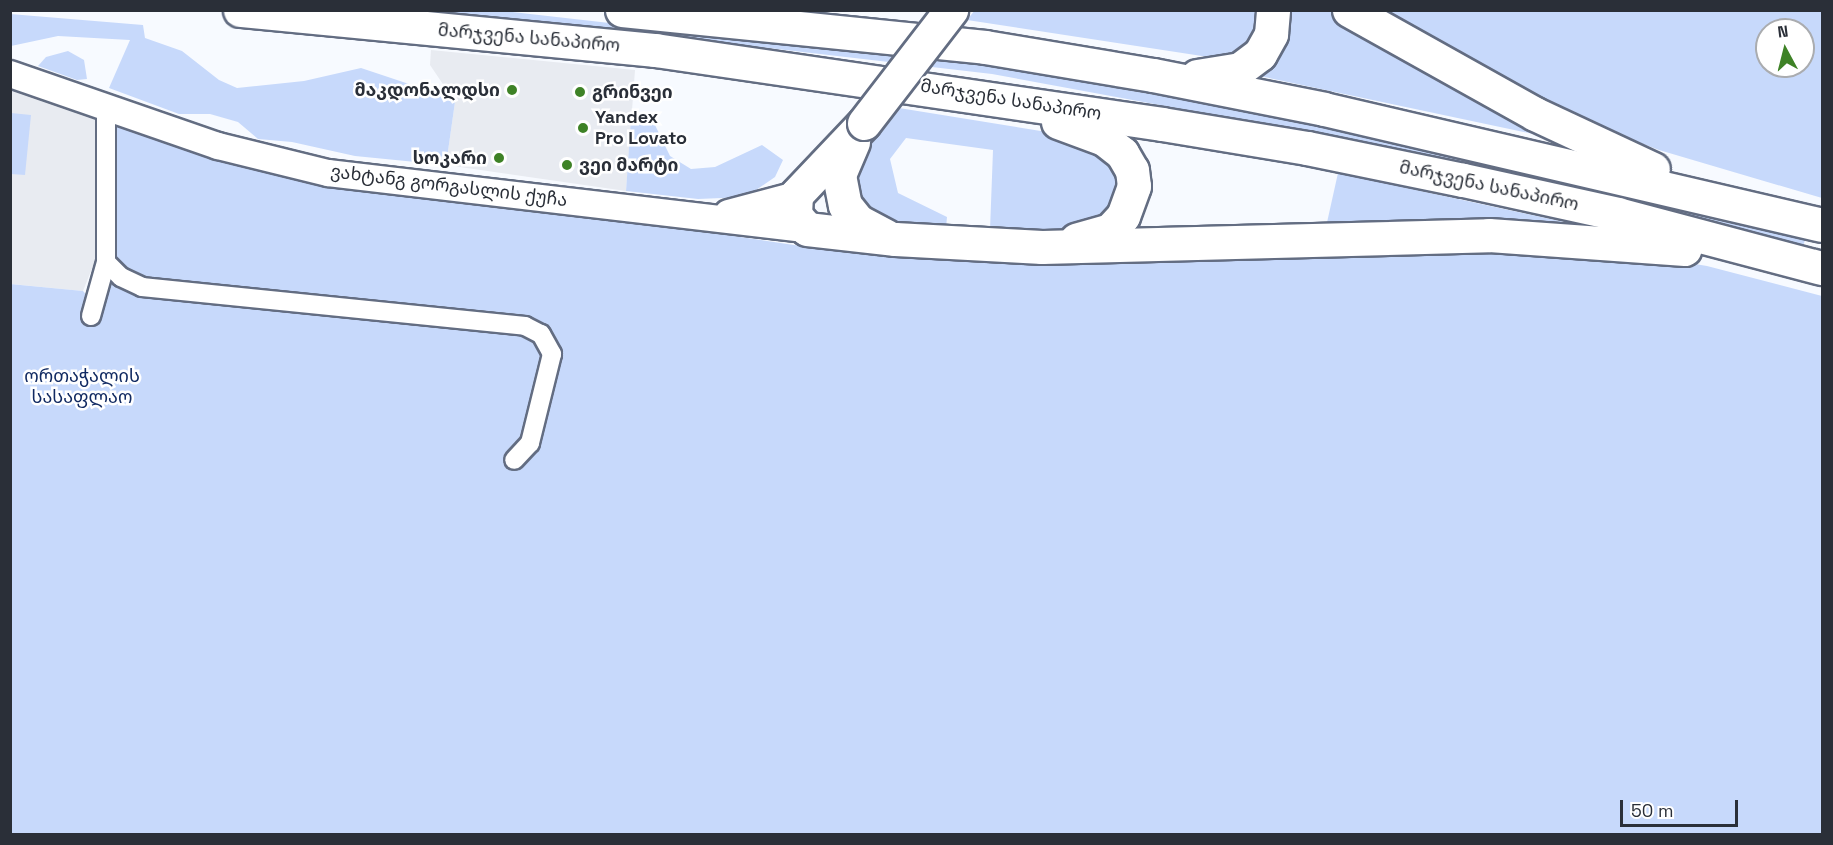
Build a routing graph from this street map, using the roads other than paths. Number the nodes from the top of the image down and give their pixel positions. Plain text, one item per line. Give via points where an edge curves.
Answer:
1 (240, 10) edge
2 (622, 10) edge
3 (951, 10) edge
4 (1273, 10) edge
5 (1349, 10) edge
6 (10, 74) edge
7 (1153, 75) junction
8 (991, 96) junction
9 (106, 106) junction
10 (864, 123) junction
11 (803, 190) junction
12 (843, 199) junction
13 (1759, 208) junction
14 (686, 216) junction
15 (1822, 225) edge
16 (815, 230) junction
17 (895, 239) junction
18 (1042, 247) junction
19 (1770, 255) junction
20 (106, 262) junction
21 (1822, 268) edge
22 (91, 316) dead end
23 (514, 460) dead end

1 - 8 highway, მარჯვენა სანაპირო via 655,50
2 - 7 highway, მარჯვენა სანაპირო via 985,47
3 - 10 highway, bridge
4 - 7 highway via 1271,34 1260,54 1240,69 1213,76
5 - 13 highway via 1582,138
6 - 9 street, ვახტანგ გორგასლის ქუჩა
7 - 13 highway, მარჯვენა სანაპირო via 1324,109
8 - 18 highway via 1104,139 1122,153 1132,170 1131,201 1110,230
8 - 19 highway, მარჯვენა სანაპირო via 1329,152 1617,214
9 - 14 street, ვახტანგ გორგასლის ქუჩა via 218,146 328,173 467,186
9 - 20 street
10 - 11 highway
10 - 12 highway via 840,166
11 - 12 highway via 827,182
11 - 14 street via 746,210
11 - 16 highway via 795,215
12 - 16 highway via 838,225
12 - 17 highway via 867,228
13 - 15 highway
14 - 16 street
16 - 17 highway
17 - 18 highway
18 - 19 highway via 1489,235 1597,240 1740,257
19 - 21 highway, მარჯვენა სანაპირო
20 - 22 street
20 - 23 street via 121,277 142,287 525,326 541,334 552,354 530,443

